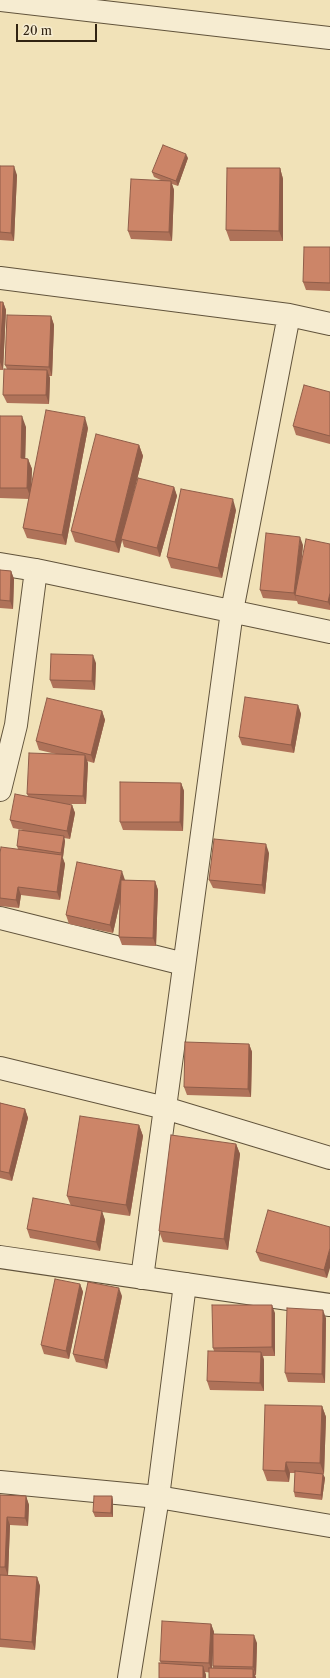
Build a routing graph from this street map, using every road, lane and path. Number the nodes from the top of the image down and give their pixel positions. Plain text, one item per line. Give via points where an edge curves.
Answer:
1 (0, 0) edge
2 (330, 38) edge
3 (0, 278) edge
4 (289, 315) junction
5 (330, 324) edge
6 (0, 564) edge
7 (36, 570) junction
8 (232, 611) junction
9 (330, 632) edge
10 (0, 790) edge
11 (0, 918) edge
12 (184, 964) junction
13 (0, 1068) edge
14 (165, 1108) junction
15 (330, 1158) edge
16 (0, 1257) edge
17 (142, 1278) junction
18 (185, 1284) junction
19 (330, 1305) edge
20 (0, 1482) edge
21 (158, 1497) junction
22 (330, 1526) edge
23 (129, 1678) edge

1 - 2 street
3 - 4 street
4 - 5 street
4 - 8 street
6 - 7 street
7 - 8 street
7 - 10 street via 16,725
8 - 9 street
8 - 12 street
11 - 12 street
12 - 14 street
13 - 14 street
14 - 15 street
14 - 17 street
16 - 17 street
17 - 18 street
18 - 19 street
18 - 21 street
20 - 21 street
21 - 22 street
21 - 23 street

